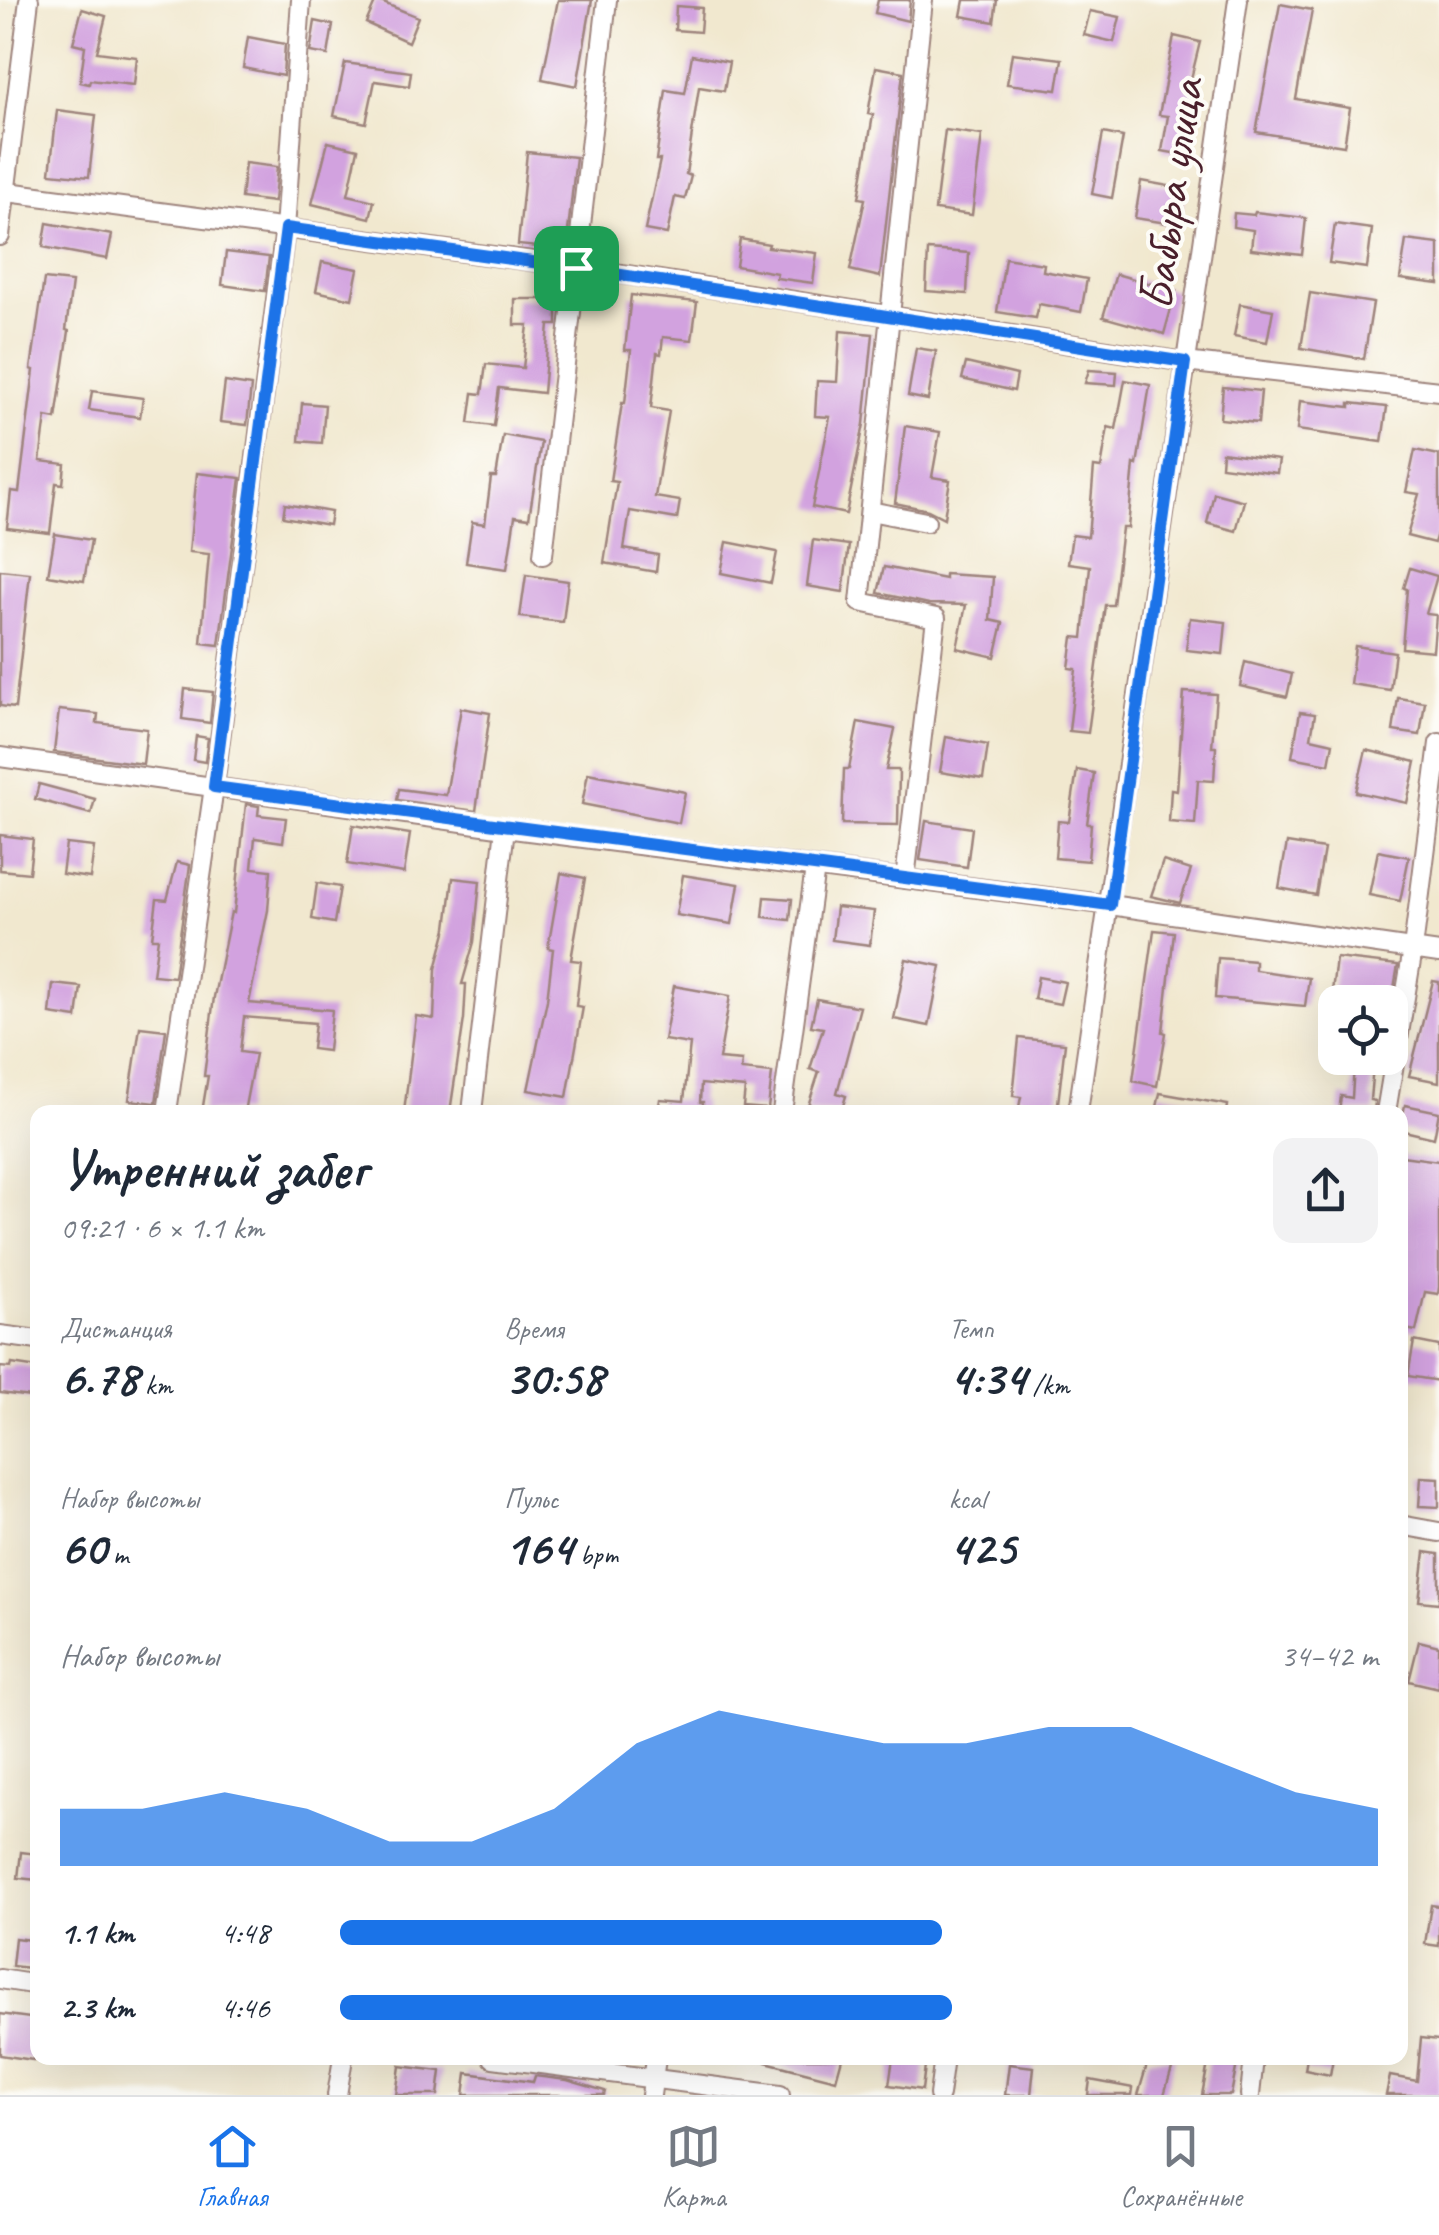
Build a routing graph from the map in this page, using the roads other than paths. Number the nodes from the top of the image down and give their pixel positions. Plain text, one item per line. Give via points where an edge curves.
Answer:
1 (29, 0) edge
2 (302, 0) edge
3 (607, 0) edge
4 (923, 0) edge
5 (1238, 0) edge
6 (3, 191) edge
7 (286, 228) junction
8 (0, 236) edge
9 (576, 268) junction
10 (892, 315) junction
11 (1185, 362) junction
12 (1439, 392) edge
13 (870, 510) junction
14 (926, 522) dead end
15 (544, 554) dead end
16 (1439, 743) edge
17 (0, 757) edge
18 (214, 787) junction
19 (505, 828) junction
20 (816, 868) junction
21 (904, 879) junction
22 (1110, 905) junction
23 (1413, 949) junction
24 (1439, 954) edge
25 (168, 1105) edge
26 (473, 1105) edge
27 (783, 1105) edge
28 (1079, 1105) edge
29 (1387, 1105) edge
30 (0, 1335) edge
31 (30, 1339) edge
32 (1408, 1526) edge
33 (1439, 1532) edge
34 (0, 1978) edge
35 (30, 1984) edge
36 (342, 2065) edge
37 (531, 2065) edge
38 (943, 2065) edge
39 (1253, 2065) edge
40 (652, 2087) edge
41 (337, 2095) edge
42 (780, 2095) edge
43 (938, 2095) edge
44 (1250, 2095) edge

1 - 6 street
2 - 7 street
3 - 9 street
4 - 10 street
5 - 11 street, Бабыра улица
6 - 7 street
6 - 8 street
7 - 9 street
7 - 18 street
9 - 10 street
9 - 15 street
10 - 11 street
10 - 13 street
11 - 12 street
11 - 22 street, Бабыра улица
13 - 14 street
13 - 21 street via 860,602 936,618
16 - 23 street
17 - 18 street
18 - 19 street
18 - 25 street
19 - 20 street
19 - 26 street
20 - 21 street
20 - 27 street
21 - 22 street
22 - 23 street
22 - 28 street, Бабыра улица
23 - 24 street
23 - 29 street
30 - 31 street
32 - 33 street
34 - 35 street
36 - 41 street
37 - 40 street
38 - 43 street
39 - 44 street
40 - 42 street

